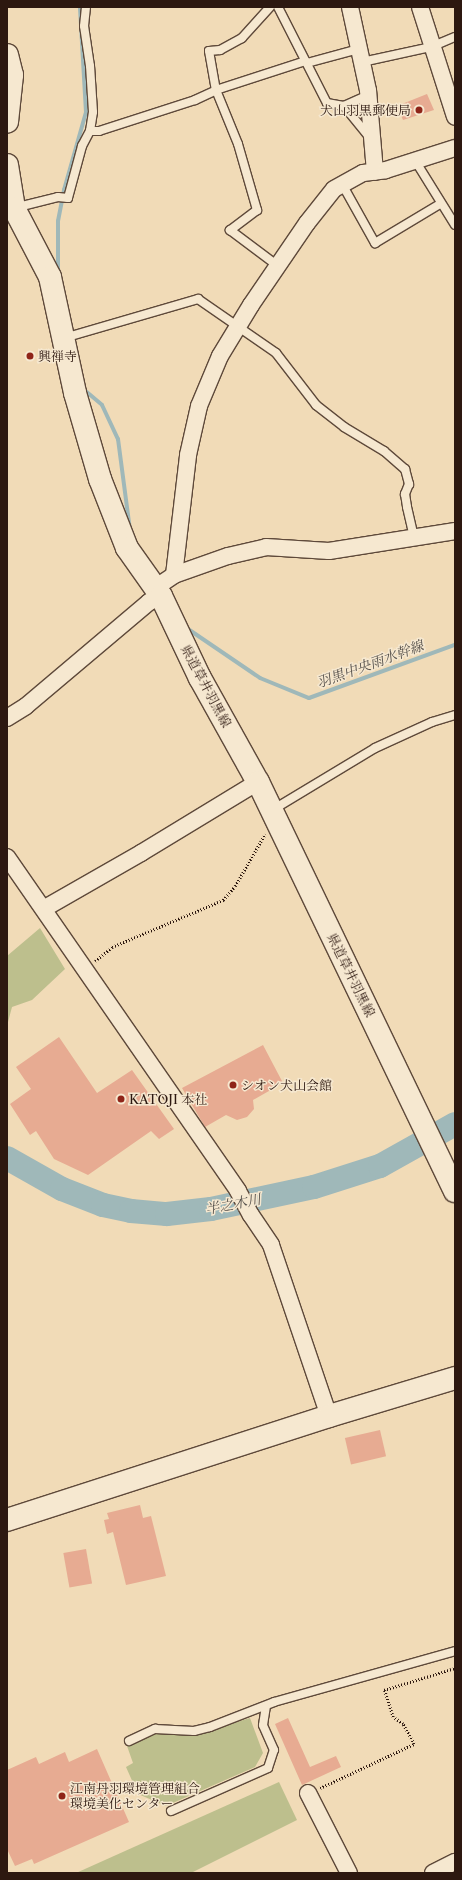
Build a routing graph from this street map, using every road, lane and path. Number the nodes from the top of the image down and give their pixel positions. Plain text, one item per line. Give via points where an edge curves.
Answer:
1 (86, 7) edge
2 (270, 7) edge
3 (278, 7) edge
4 (350, 7) edge
5 (420, 7) edge
6 (455, 37) edge
7 (431, 47) junction
8 (7, 55) edge
9 (360, 55) junction
10 (306, 62) junction
11 (216, 90) junction
12 (369, 95) junction
13 (344, 106) junction
14 (455, 117) edge
15 (7, 122) edge
16 (90, 131) junction
17 (371, 139) junction
18 (455, 148) edge
19 (416, 162) junction
20 (7, 165) edge
21 (375, 172) junction
22 (342, 184) junction
23 (440, 204) junction
24 (10, 209) edge
25 (455, 226) edge
26 (278, 266) junction
27 (236, 328) junction
28 (62, 338) junction
29 (455, 531) edge
30 (414, 537) junction
31 (174, 575) junction
32 (158, 592) junction
33 (455, 715) edge
34 (7, 718) edge
35 (258, 782) junction
36 (272, 820) junction
37 (7, 857) edge
38 (45, 908) junction
39 (86, 970) junction
40 (455, 1191) edge
41 (455, 1378) edge
42 (329, 1416) junction
43 (7, 1520) edge
44 (455, 1651) edge
45 (455, 1668) edge
46 (266, 1707) junction
47 (129, 1740) dead end
48 (308, 1793) joint
49 (171, 1811) dead end
50 (455, 1862) edge
51 (349, 1873) edge
52 (433, 1873) edge

1 - 16 lane via 84,26 93,112
2 - 11 lane via 242,38 220,50 209,51
3 - 10 lane
4 - 9 street
5 - 7 street
6 - 7 lane
7 - 9 lane
7 - 14 street
8 - 15 main road via 12,74
9 - 10 lane
9 - 12 street
10 - 11 lane
10 - 13 lane via 327,103
11 - 16 lane via 188,103 99,131
11 - 26 lane via 238,144 257,210 230,230
12 - 13 lane
12 - 17 street
13 - 17 lane
16 - 24 lane via 80,153 68,198 58,197
17 - 21 street
18 - 19 street
19 - 21 street
19 - 23 lane via 420,171 430,181
20 - 24 main road, 県道草井羽黒線
21 - 22 street via 363,173
22 - 23 lane via 375,243
22 - 26 street via 321,203
23 - 25 lane
24 - 28 main road, 県道草井羽黒線 via 50,278
26 - 27 street
27 - 28 lane via 198,299
27 - 30 lane via 276,353 316,405 344,428 384,451 405,469 409,484 405,494
27 - 31 street via 220,356 199,406 188,455
28 - 32 main road, 県道草井羽黒線 via 100,479 128,548
29 - 30 street
30 - 31 street via 329,551 266,547 228,556
31 - 32 street
32 - 34 street via 26,706
32 - 35 main road, 県道草井羽黒線 via 200,678
33 - 36 lane via 432,722 375,748 279,806
35 - 36 main road, 県道草井羽黒線
35 - 38 street
36 - 39 path via 235,886 223,900 180,916 112,947
36 - 40 main road, 県道草井羽黒線
37 - 38 street
38 - 39 street
39 - 42 street via 238,1192 271,1245
41 - 42 main road
42 - 43 main road
44 - 46 lane
45 - 48 path via 384,1690 393,1717 403,1724 414,1744
46 - 47 lane via 194,1731 155,1729
46 - 49 lane via 263,1724 274,1750 268,1768
48 - 51 street
50 - 52 street

